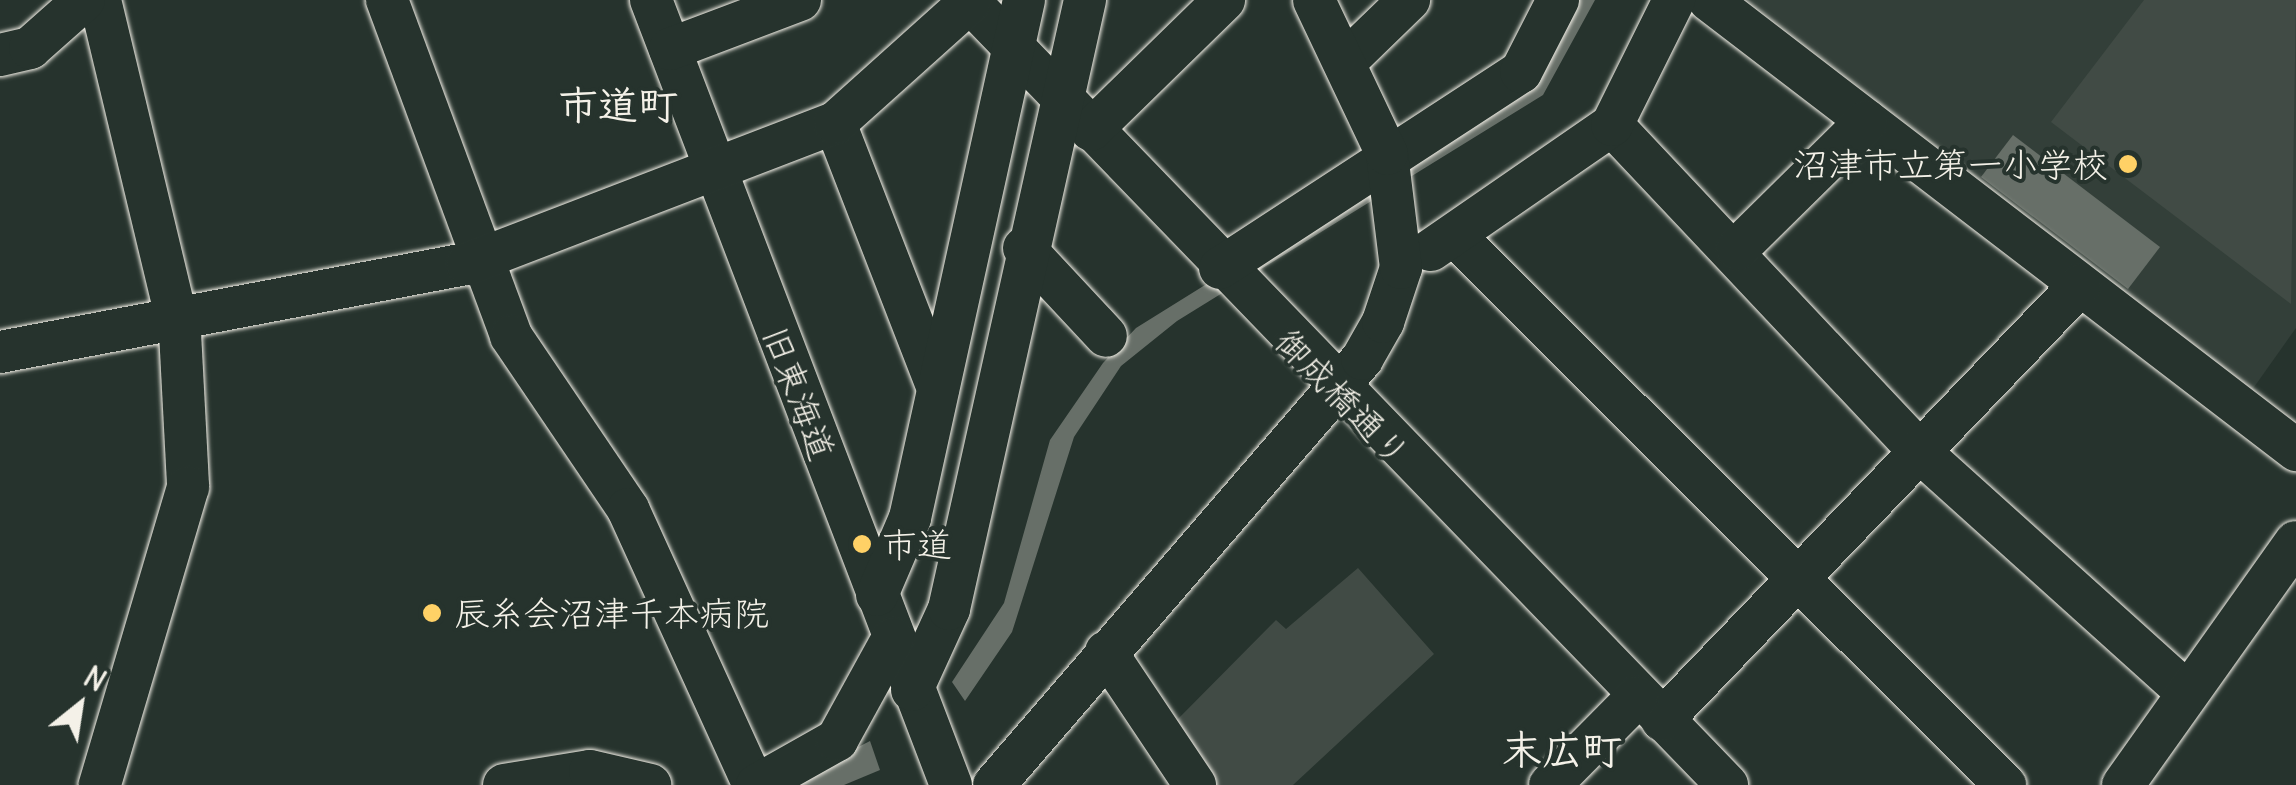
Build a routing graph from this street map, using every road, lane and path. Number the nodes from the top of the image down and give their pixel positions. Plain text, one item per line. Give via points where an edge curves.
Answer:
1 (84, 0) edge
2 (100, 0) edge
3 (387, 0) edge
4 (651, 0) edge
5 (800, 0) edge
6 (1024, 0) edge
7 (1085, 0) edge
8 (1224, 0) edge
9 (1314, 0) edge
10 (1409, 0) edge
11 (1558, 0) edge
12 (1674, 0) edge
13 (1710, 0) edge
14 (969, 1) edge
15 (1010, 46) junction
16 (670, 49) junction
17 (0, 55) edge
18 (1346, 61) junction
19 (1058, 96) junction
20 (1868, 121) junction
21 (835, 123) junction
22 (1612, 125) junction
23 (1090, 130) junction
24 (1387, 154) junction
25 (712, 166) junction
26 (1454, 235) junction
27 (1024, 248) junction
28 (1737, 249) junction
29 (480, 258) junction
30 (1401, 268) junction
31 (1229, 277) junction
32 (2080, 285) junction
33 (176, 318) junction
34 (1106, 336) dead end
35 (0, 352) edge
36 (1334, 388) junction
37 (938, 389) junction
38 (2296, 450) edge
39 (1920, 452) junction
40 (2293, 552) edge
41 (1798, 574) junction
42 (877, 595) junction
43 (893, 638) junction
44 (1106, 652) junction
45 (912, 690) junction
46 (2184, 691) junction
47 (1649, 708) junction
48 (100, 785) edge
49 (504, 785) edge
50 (650, 785) edge
51 (756, 785) edge
52 (952, 785) edge
53 (994, 785) edge
54 (1195, 785) edge
55 (1550, 785) edge
56 (1727, 785) edge
57 (2005, 785) edge
58 (2123, 785) edge

1 - 17 street via 30,48
2 - 33 street
3 - 29 street
4 - 16 street, 旧東海道
5 - 16 street
6 - 15 street
7 - 19 street
8 - 23 street
9 - 18 street
10 - 18 street
11 - 24 street via 1522,72
12 - 22 street
13 - 20 street
14 - 15 street, 御成橋通り
14 - 21 street
15 - 19 street, 御成橋通り
15 - 37 street
16 - 25 street, 旧東海道
18 - 24 street
19 - 23 street, 御成橋通り
19 - 27 street
20 - 28 street
20 - 32 street
21 - 25 street
21 - 37 street
22 - 26 street
22 - 28 street
23 - 31 street, 御成橋通り
24 - 30 street
24 - 31 street
25 - 29 street
25 - 42 street, 旧東海道
26 - 30 street
26 - 41 street
27 - 34 street
27 - 45 street via 949,610
28 - 39 street via 1806,339
29 - 33 street
29 - 51 street via 511,336 628,509 680,606
30 - 36 street via 1383,322
31 - 36 street, 御成橋通り
32 - 38 street
32 - 39 street
33 - 35 street
33 - 48 street via 188,486
36 - 44 street
36 - 47 street, 御成橋通り
37 - 42 street via 902,547
39 - 41 street
39 - 46 street
40 - 46 street
41 - 47 street
41 - 57 street
42 - 43 street, 旧東海道
43 - 45 street, 旧東海道
43 - 51 street via 837,740
44 - 53 street
44 - 54 street
45 - 52 street, 旧東海道
46 - 58 street
47 - 55 street
47 - 56 street, 御成橋通り
49 - 50 street via 590,771

